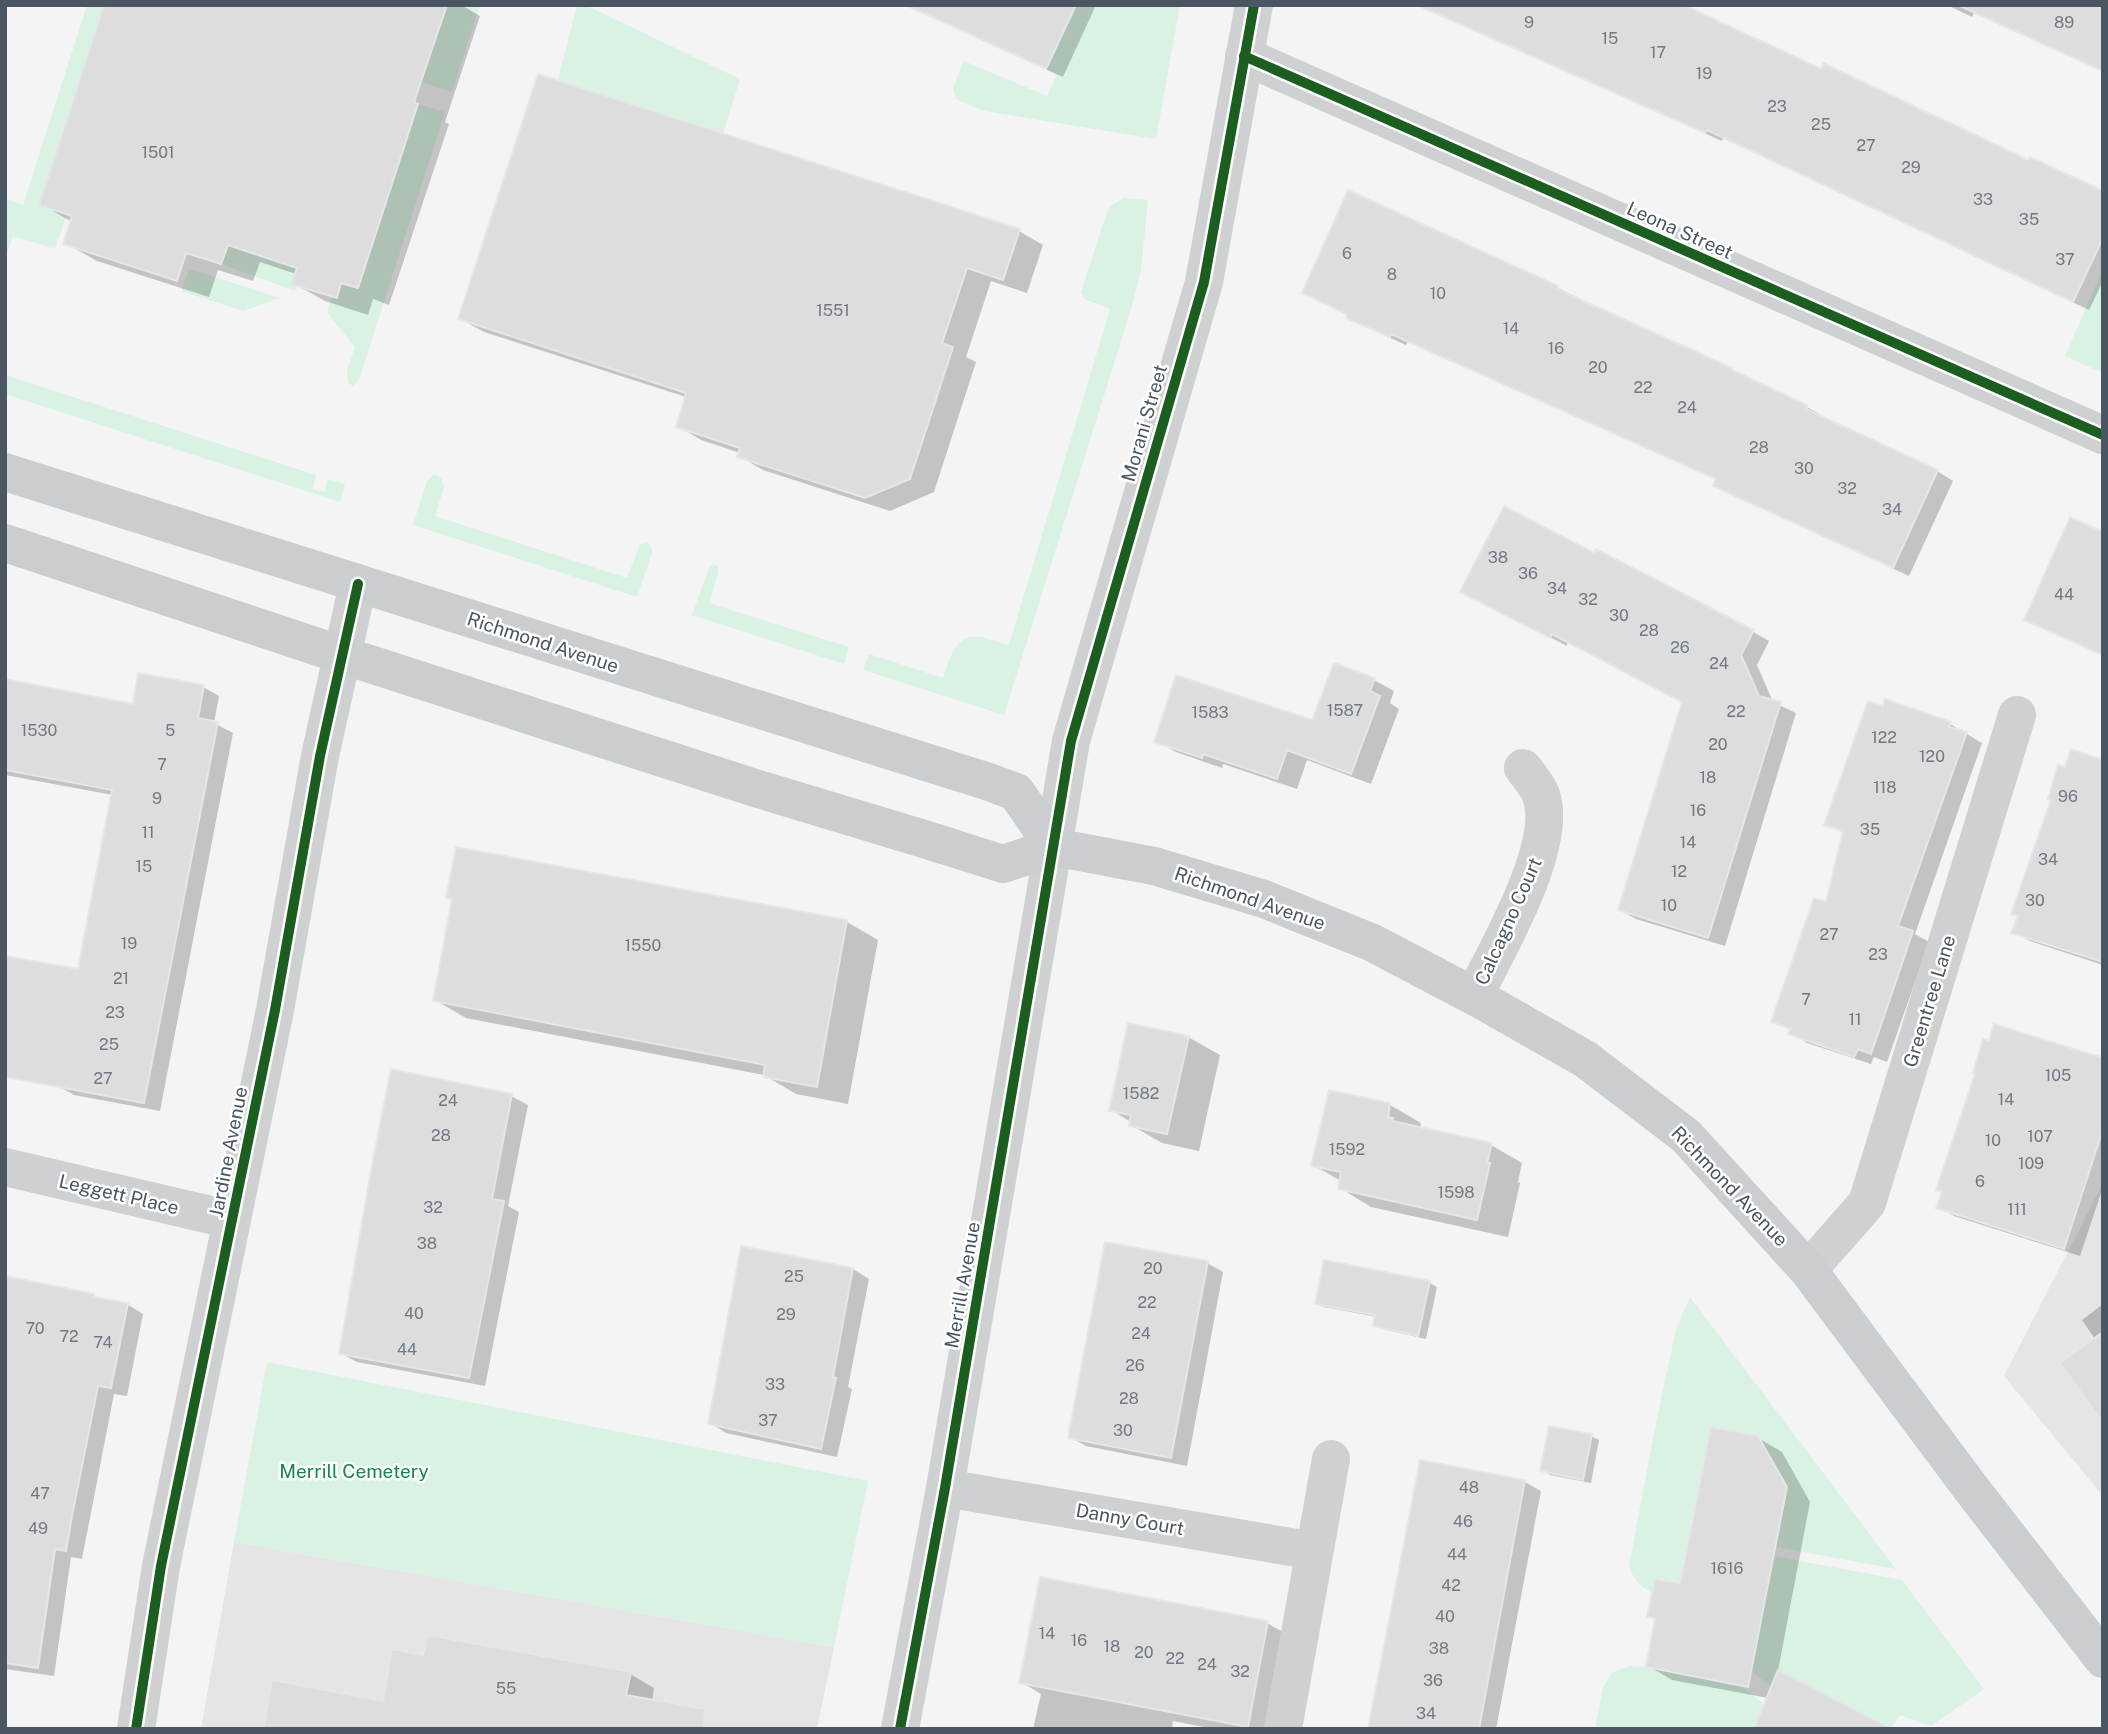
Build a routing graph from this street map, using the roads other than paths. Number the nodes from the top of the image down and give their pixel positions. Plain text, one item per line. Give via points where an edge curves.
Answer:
1 (1254, 5) edge
2 (1244, 56) junction
3 (2103, 435) edge
4 (5, 472) edge
5 (5, 543) edge
6 (358, 584) junction
7 (342, 655) junction
8 (2017, 715) dead end
9 (1523, 768) dead end
10 (1054, 847) junction
11 (1474, 996) junction
12 (5, 1167) edge
13 (232, 1220) junction
14 (1808, 1270) junction
15 (1331, 1459) dead end
16 (945, 1488) junction
17 (1314, 1551) junction
18 (2103, 1659) edge
19 (136, 1729) edge
20 (900, 1729) edge
21 (1283, 1729) edge

1 - 2 street, Morani Street
2 - 3 street, Leona Street
2 - 10 street, Morani Street via 1203,282 1071,741
4 - 6 main road, Richmond Avenue
5 - 7 main road, Richmond Avenue
6 - 7 street, Jardine Avenue
6 - 10 main road, Richmond Avenue via 1016,792
7 - 10 main road, Richmond Avenue via 1003,864
7 - 13 street, Jardine Avenue
8 - 14 street, Greentree Lane via 1867,1203
9 - 11 street, Calcagno Court via 1541,795 1545,826 1517,910
10 - 11 main road, Richmond Avenue via 1154,866 1264,899 1373,943
10 - 16 street, Merrill Avenue
11 - 14 main road, Richmond Avenue via 1585,1059 1686,1136
12 - 13 street, Leggett Place
13 - 19 street, Jardine Avenue via 161,1566
14 - 18 main road, Richmond Avenue
15 - 17 street
16 - 17 street, Danny Court
16 - 20 street, Merrill Avenue
17 - 21 street

